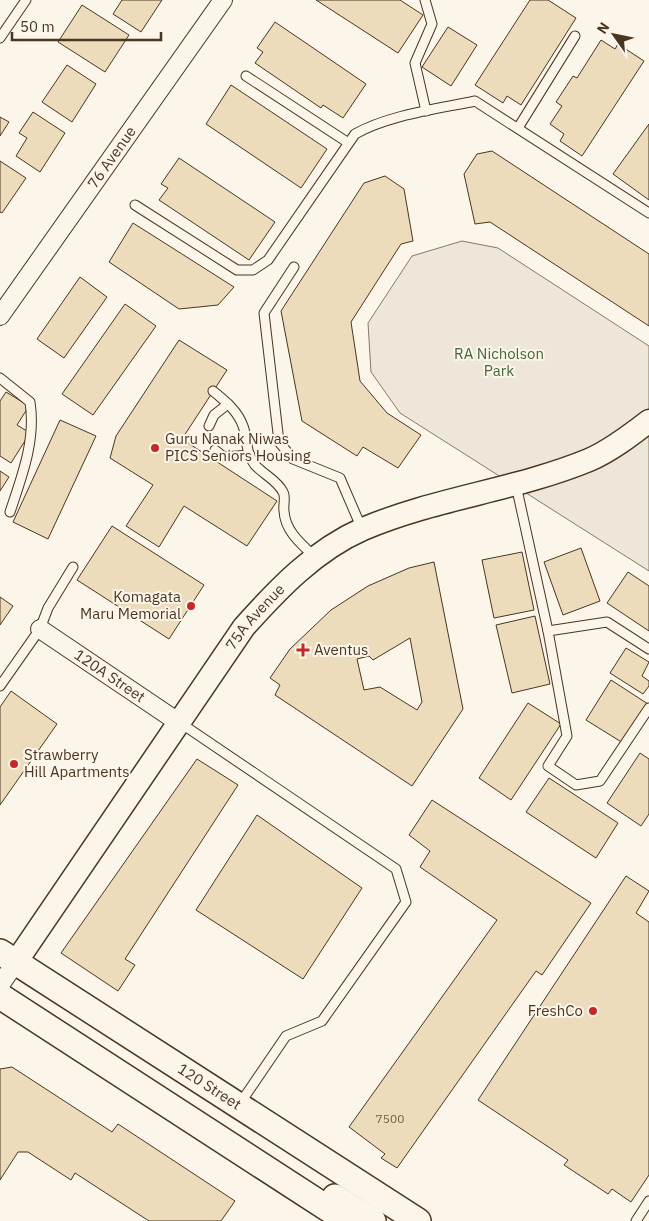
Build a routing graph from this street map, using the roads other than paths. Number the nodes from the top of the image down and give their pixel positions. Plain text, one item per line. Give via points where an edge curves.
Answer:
1 (26, 0) edge
2 (223, 0) edge
3 (425, 0) edge
4 (575, 36) dead end
5 (0, 38) edge
6 (246, 76) dead end
7 (426, 111) junction
8 (518, 128) junction
9 (347, 142) junction
10 (135, 204) dead end
11 (649, 213) edge
12 (294, 267) dead end
13 (0, 316) edge
14 (0, 378) edge
15 (213, 391) dead end
16 (228, 404) junction
17 (649, 421) edge
18 (209, 426) dead end
19 (215, 450) dead end
20 (250, 455) junction
21 (516, 485) junction
22 (10, 512) dead end
23 (362, 530) junction
24 (315, 558) junction
25 (73, 567) dead end
26 (40, 629) junction
27 (548, 631) junction
28 (649, 650) edge
29 (0, 686) edge
30 (649, 708) edge
31 (178, 722) junction
32 (8, 957) edge
33 (0, 985) edge
34 (0, 996) edge
35 (239, 1105) junction
36 (291, 1185) junction
37 (649, 1201) edge
38 (346, 1221) edge
39 (373, 1221) edge
40 (418, 1221) edge
41 (636, 1221) edge

1 - 5 lane
2 - 13 street, 76 Avenue
3 - 7 lane via 432,24 415,63
4 - 8 lane
6 - 9 lane
7 - 8 lane via 475,101
7 - 9 lane via 366,128
8 - 11 lane
9 - 10 lane via 268,260 253,270 238,270
12 - 23 lane via 264,313 279,442 293,459 340,478
14 - 22 lane via 30,402 33,418 31,440
15 - 16 lane
16 - 18 lane via 214,415
16 - 20 lane via 243,426
17 - 21 street, 75A Avenue via 590,460
19 - 20 lane via 224,457
20 - 24 lane via 255,465 284,494 287,526
21 - 23 street, 75A Avenue via 412,512
21 - 27 lane
23 - 24 street, 75A Avenue
24 - 31 street, 75A Avenue via 272,596 244,627
25 - 26 lane via 48,608
26 - 29 lane
26 - 31 street, 120A Street
27 - 28 lane via 607,622
27 - 30 lane via 567,736 548,766 576,785 600,781
31 - 32 street, 75A Avenue
31 - 35 lane via 396,869 406,902 322,1021 286,1036
32 - 33 street, 75A Avenue
32 - 35 main road, 120 Street
34 - 36 main road
35 - 40 main road, 120 Street
36 - 38 main road
36 - 39 main road via 325,1191
37 - 41 lane

